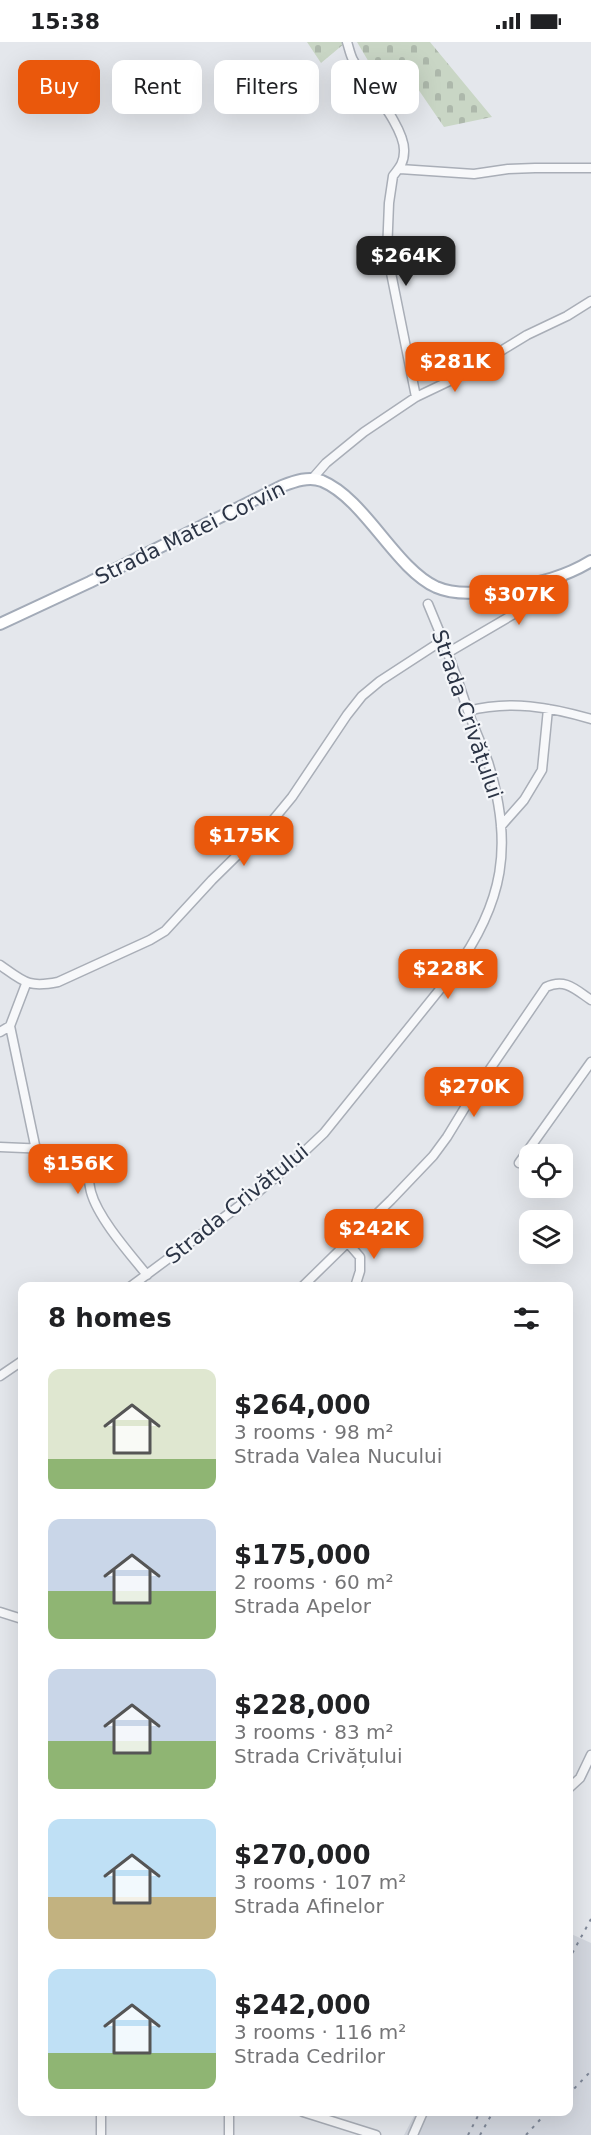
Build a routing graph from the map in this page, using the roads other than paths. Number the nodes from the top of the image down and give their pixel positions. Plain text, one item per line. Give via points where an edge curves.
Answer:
1 (347, 42) edge
2 (591, 168) edge
3 (400, 169) junction
4 (591, 301) edge
5 (416, 397) junction
6 (312, 479) junction
7 (591, 561) edge
8 (563, 576) junction
9 (428, 604) dead end
10 (0, 624) edge
11 (443, 640) junction
12 (449, 652) junction
13 (548, 709) junction
14 (468, 711) junction
15 (591, 719) edge
16 (501, 826) junction
17 (0, 965) edge
18 (26, 984) junction
19 (591, 1000) edge
20 (10, 1026) junction
21 (0, 1032) edge
22 (591, 1062) edge
23 (533, 1144) edge
24 (0, 1147) edge
25 (36, 1150) junction
26 (347, 1242) junction
27 (147, 1275) junction
28 (137, 1282) edge
29 (307, 1282) edge
30 (357, 1282) edge
31 (18, 1363) edge
32 (0, 1376) edge
33 (0, 1612) edge
34 (18, 1618) edge
35 (591, 1755) edge
36 (573, 1784) edge
37 (101, 2116) edge
38 (229, 2116) edge
39 (316, 2116) edge
40 (421, 2116) edge
41 (101, 2135) edge
42 (229, 2135) edge
43 (376, 2135) edge
44 (412, 2135) edge

1 - 3 street via 352,58 389,111 403,141 405,151
2 - 3 street via 508,169 474,174
3 - 5 street via 393,176 387,253
4 - 5 street
5 - 6 street via 364,432
6 - 8 main road, Strada Matei Corvin via 322,481 349,501 415,572 435,587 485,592
6 - 10 main road, Strada Matei Corvin via 282,486
7 - 8 main road, Strada Matei Corvin
8 - 12 street via 548,594
9 - 11 street, Strada Crivățului
11 - 12 street, Strada Crivățului
11 - 18 street via 362,696 273,820 165,931 70,978 45,985
12 - 14 street, Strada Crivățului
13 - 14 street via 510,704
13 - 15 street
13 - 16 street via 542,770 524,800
14 - 16 street, Strada Crivățului via 487,761
16 - 27 street, Strada Crivățului via 501,866 494,898 482,927 453,973 324,1133 258,1192
17 - 18 street
18 - 20 street
19 - 26 street via 568,984 546,987 440,1146
20 - 21 street
20 - 25 street
22 - 23 street
24 - 25 street
25 - 27 street via 71,1150 84,1155 96,1204
26 - 29 street
26 - 30 street via 360,1257
27 - 28 street, Strada Crivățului
31 - 32 street
33 - 34 street
35 - 36 street
37 - 41 street
38 - 42 street
39 - 43 street
40 - 44 street

